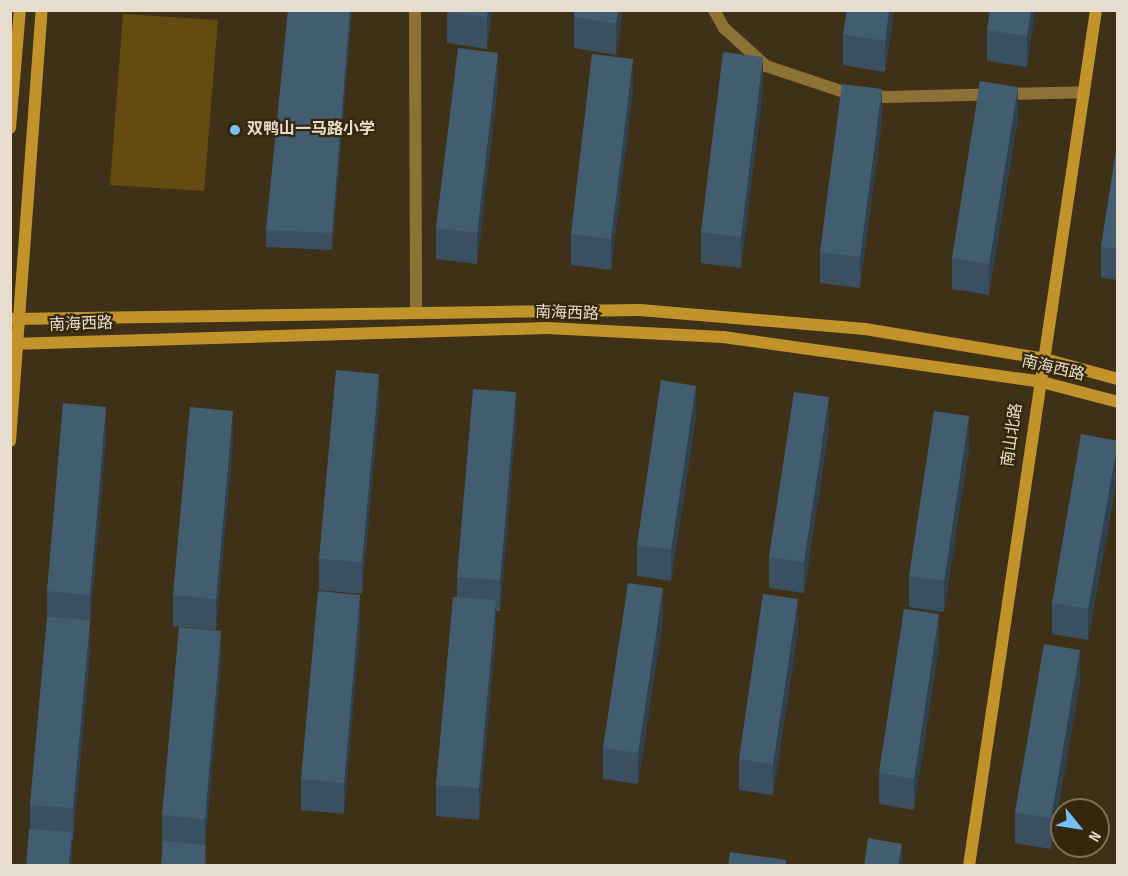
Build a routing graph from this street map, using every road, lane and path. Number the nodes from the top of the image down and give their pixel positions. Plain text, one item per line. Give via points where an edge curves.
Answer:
1 (20, 10) edge
2 (42, 10) edge
3 (415, 10) edge
4 (714, 10) edge
5 (1096, 10) edge
6 (1084, 92) junction
7 (10, 128) edge
8 (416, 311) junction
9 (15, 319) edge
10 (14, 344) edge
11 (1041, 358) junction
12 (1118, 379) edge
13 (1038, 381) junction
14 (1118, 402) edge
15 (10, 441) edge
16 (969, 866) edge

1 - 7 street
2 - 9 street
3 - 8 street
4 - 6 street via 723,28 766,66 847,93 886,97
5 - 6 street, 南山北路
6 - 11 street, 南山北路
8 - 9 street, 南海西路
8 - 11 street, 南海西路 via 585,309 740,316 865,329
9 - 10 street
10 - 13 street, 南海西路 via 547,328 816,346
10 - 15 street
11 - 12 street, 南海西路
11 - 13 street, 南山北路
13 - 14 street, 南海西路
13 - 16 street, 南山北路

